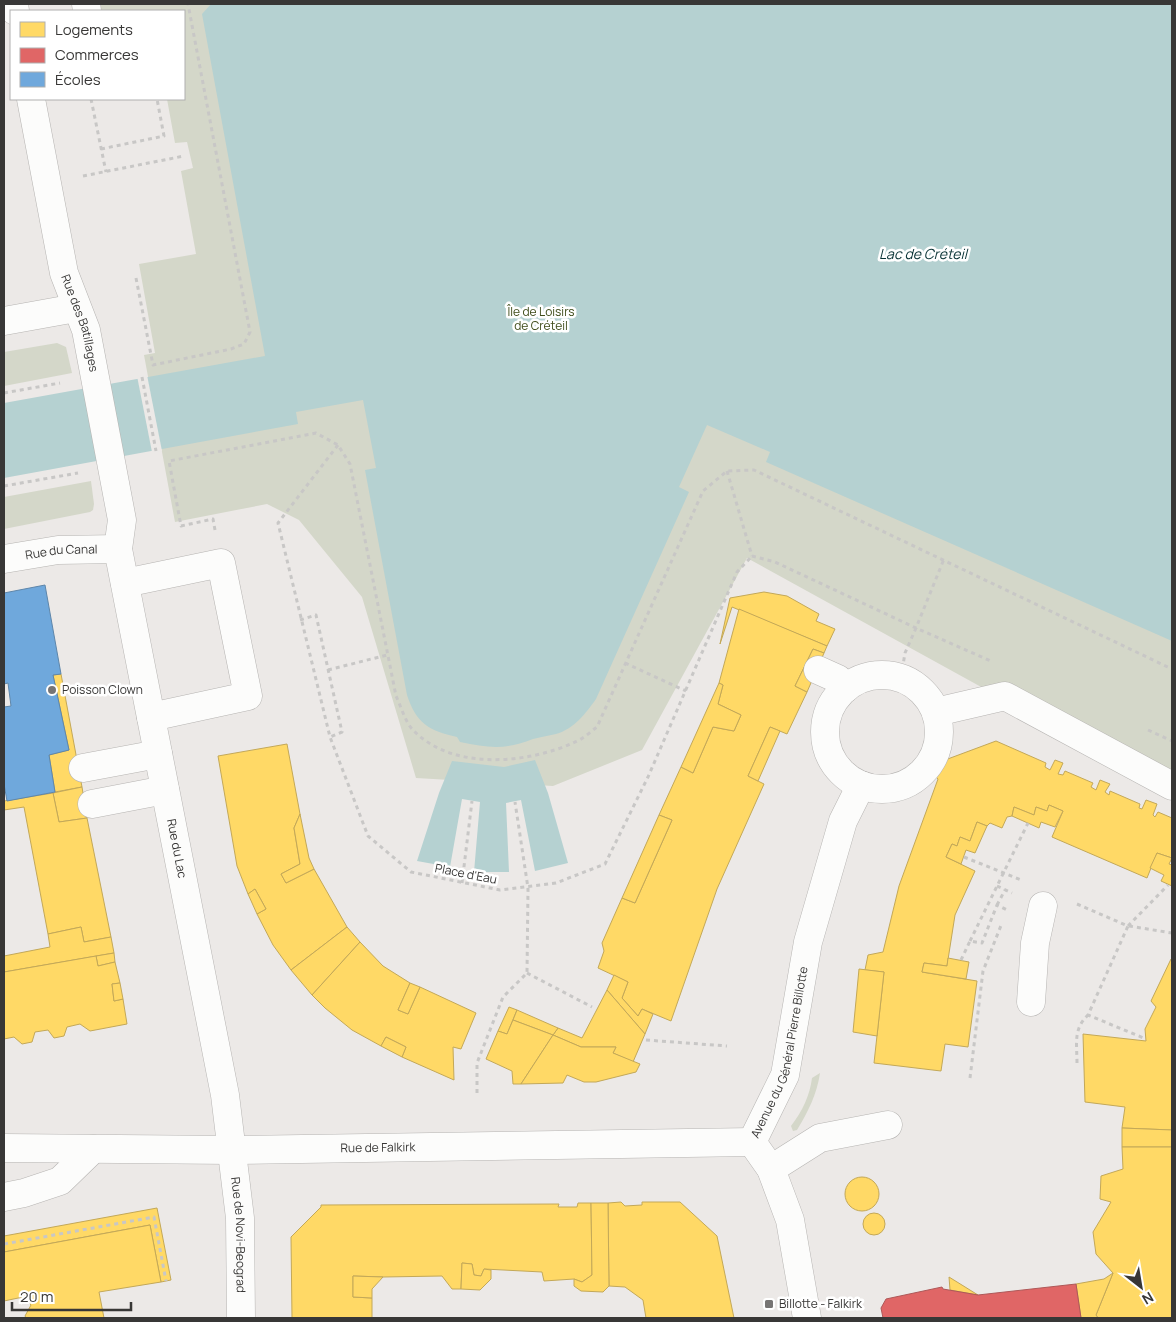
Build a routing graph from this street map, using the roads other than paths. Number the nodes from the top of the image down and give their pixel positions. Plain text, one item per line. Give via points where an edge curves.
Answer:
1 (32, 100) edge
2 (76, 308) junction
3 (4, 321) edge
4 (118, 549) junction
5 (4, 559) edge
6 (125, 583) junction
7 (818, 670) dead end
8 (846, 688) junction
9 (936, 712) junction
10 (151, 717) junction
11 (158, 754) junction
12 (84, 768) dead end
13 (861, 785) junction
14 (1172, 786) edge
15 (165, 790) junction
16 (92, 804) dead end
17 (1036, 895) road end
18 (1031, 1002) dead end
19 (888, 1125) dead end
20 (752, 1142) junction
21 (4, 1148) edge
22 (93, 1149) junction
23 (232, 1150) junction
24 (771, 1169) junction
25 (4, 1197) edge
26 (241, 1318) edge
27 (807, 1318) edge

1 - 2 street, Rue des Batillages via 64,273
2 - 3 street
2 - 4 street, Rue des Batillages via 86,330 122,520
4 - 5 street, Rue du Canal via 58,550
4 - 6 street, Rue du Lac
6 - 10 street, Rue du Lac
6 - 10 street via 221,563 248,696
7 - 8 street via 838,679
8 - 9 street via 857,680 876,675 901,678 914,684 930,699
8 - 13 street via 833,702 826,721 826,741 834,763 848,778
9 - 13 street via 940,731 934,757 922,772 911,781 892,788
9 - 14 street via 1005,696
10 - 11 street, Rue du Lac
11 - 12 street
11 - 15 street, Rue du Lac
13 - 20 street, Avenue du Général Pierre Billotte via 843,821 808,942 785,1075
15 - 16 street
15 - 23 street, Rue du Lac via 223,1086
17 - 18 street
19 - 24 street via 820,1138
20 - 23 street, Rue de Falkirk
20 - 24 street, Avenue du Général Pierre Billotte
21 - 22 street, Rue de Falkirk
22 - 23 street, Rue de Falkirk
22 - 25 street via 60,1181
23 - 26 street, Rue de Novi-Beograd via 240,1218
24 - 27 street, Avenue du Général Pierre Billotte via 790,1220

